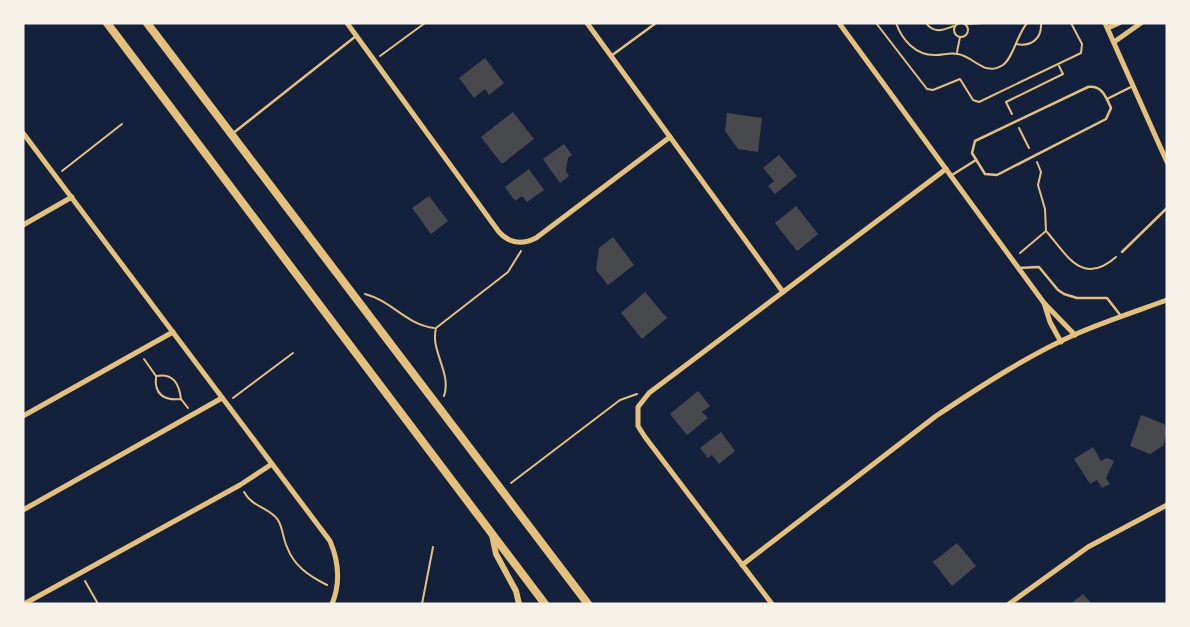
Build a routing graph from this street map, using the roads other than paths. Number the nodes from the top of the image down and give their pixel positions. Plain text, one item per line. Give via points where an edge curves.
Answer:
1 (107, 23) edge
2 (148, 23) edge
3 (346, 23) edge
4 (587, 23) edge
5 (656, 23) edge
6 (839, 23) edge
7 (1119, 23) edge
8 (1141, 23) edge
9 (1107, 25) edge
10 (356, 36) junction
11 (1115, 42) junction
12 (611, 56) junction
13 (1134, 86) junction
14 (1107, 99) junction
15 (23, 133) edge
16 (231, 135) junction
17 (670, 136) junction
18 (976, 160) junction
19 (1167, 162) edge
20 (946, 169) junction
21 (951, 175) junction
22 (72, 197) junction
23 (1167, 208) edge
24 (23, 225) edge
25 (1122, 251) road end
26 (1018, 268) junction
27 (783, 292) junction
28 (1167, 300) edge
29 (1044, 303) junction
30 (1121, 317) junction
31 (173, 332) junction
32 (1075, 335) junction
33 (1061, 342) junction
34 (225, 401) junction
35 (23, 416) edge
36 (272, 464) junction
37 (1167, 505) edge
38 (23, 510) edge
39 (492, 535) junction
40 (742, 565) junction
41 (24, 604) edge
42 (332, 604) edge
43 (519, 604) edge
44 (545, 604) edge
45 (588, 604) edge
46 (772, 604) edge
47 (1009, 604) edge

1 - 39 main road
2 - 16 main road
3 - 10 street
4 - 12 street
5 - 12 lane
6 - 20 street
7 - 9 street
8 - 11 street
9 - 11 street
10 - 16 lane
10 - 17 street via 499,232 513,242 536,238
11 - 13 street
12 - 17 street
13 - 14 lane
13 - 19 street
14 - 18 lane via 1101,89 1088,87 978,139 971,149
14 - 18 lane via 1110,112 1103,121 997,175 985,174
15 - 22 street
16 - 45 main road
17 - 27 street
18 - 21 lane
20 - 21 street
20 - 27 street
21 - 26 street
22 - 24 street
22 - 31 street
23 - 25 lane
26 - 29 street
26 - 30 lane via 1039,267 1058,290 1071,297 1107,298
27 - 40 street via 649,393 638,407 641,432
28 - 30 street
29 - 32 street
29 - 33 street
30 - 32 street
31 - 34 street
31 - 35 street
32 - 33 street
33 - 40 street via 936,416
34 - 36 street
34 - 38 street via 193,414
36 - 41 street
36 - 42 street via 330,541 338,570
37 - 47 street via 1088,547
39 - 43 street
39 - 44 main road
40 - 46 street

